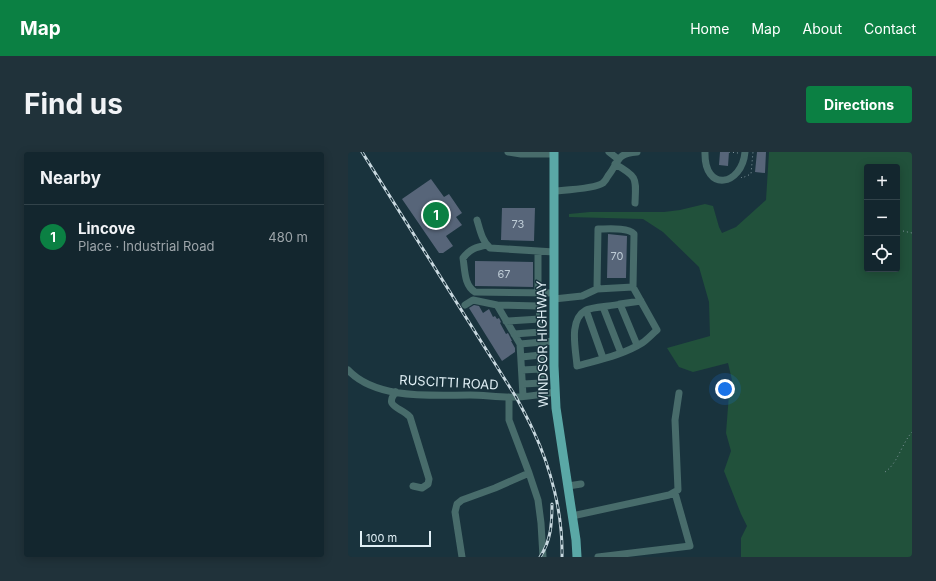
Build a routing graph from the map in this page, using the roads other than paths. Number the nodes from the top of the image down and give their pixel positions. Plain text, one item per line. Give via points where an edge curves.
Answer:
1 (508, 152) edge
2 (609, 152) edge
3 (637, 152) edge
4 (705, 152) edge
5 (745, 152) edge
6 (554, 153) edge
7 (617, 162) junction
8 (554, 191) junction
9 (634, 203) dead end
10 (477, 220) dead end
11 (487, 245) junction
12 (538, 251) junction
13 (554, 252) junction
14 (633, 287) junction
15 (597, 289) junction
16 (538, 292) junction
17 (554, 296) junction
18 (641, 301) junction
19 (620, 304) junction
20 (464, 305) dead end
21 (496, 305) junction
22 (603, 307) junction
23 (586, 310) junction
24 (540, 319) junction
25 (506, 321) junction
26 (514, 334) junction
27 (554, 340) junction
28 (520, 344) junction
29 (637, 345) junction
30 (620, 352) junction
31 (521, 357) junction
32 (603, 358) junction
33 (541, 369) junction
34 (348, 370) edge
35 (522, 370) junction
36 (523, 384) junction
37 (396, 392) junction
38 (555, 392) junction
39 (679, 393) dead end
40 (524, 396) junction
41 (509, 397) junction
42 (530, 473) junction
43 (581, 484) dead end
44 (413, 486) dead end
45 (568, 486) junction
46 (675, 493) junction
47 (572, 516) junction
48 (462, 557) edge
49 (543, 557) edge
50 (577, 557) edge
51 (598, 557) edge

1 - 6 street
2 - 7 street
3 - 7 street via 626,153
4 - 5 street via 705,162 710,175 723,180 738,173
6 - 8 main road, WINDSOR HIGHWAY
7 - 8 street via 602,184
7 - 9 street via 634,177
8 - 13 main road, WINDSOR HIGHWAY
10 - 11 street
11 - 12 street via 493,249
11 - 16 street via 473,248 463,258 470,289 475,292
12 - 13 street
12 - 16 street
13 - 17 main road, WINDSOR HIGHWAY
14 - 15 street
14 - 15 street via 634,234 627,230 598,229
14 - 18 street
15 - 17 street via 582,296
16 - 17 street
17 - 27 main road, WINDSOR HIGHWAY
18 - 19 street
18 - 29 street via 657,330
19 - 22 street
19 - 29 street
20 - 21 street via 473,300
21 - 24 street via 539,306
21 - 25 street
22 - 23 street
22 - 30 street
23 - 32 street
23 - 32 street via 578,318 575,326 577,366
24 - 25 street
24 - 26 street via 541,332
25 - 26 street
26 - 28 street
27 - 28 street
27 - 38 main road, WINDSOR HIGHWAY
28 - 31 street
29 - 30 street
30 - 32 street
31 - 33 street via 541,355
31 - 35 street
33 - 35 street
33 - 36 street via 541,383
34 - 37 street, RUSCITTI ROAD via 363,382
35 - 36 street
36 - 40 street
37 - 41 street, RUSCITTI ROAD via 430,396
37 - 44 street via 390,398 390,402 410,417 429,479 428,484 422,488
38 - 40 street, RUSCITTI ROAD
38 - 45 main road, WINDSOR HIGHWAY
39 - 46 street via 675,420 679,486
40 - 41 street, RUSCITTI ROAD
41 - 42 street via 509,420
42 - 48 street via 457,504 455,512
42 - 49 street via 538,500
43 - 45 street
45 - 47 main road, WINDSOR HIGHWAY
46 - 47 street
46 - 51 street via 690,546
47 - 50 main road, WINDSOR HIGHWAY

